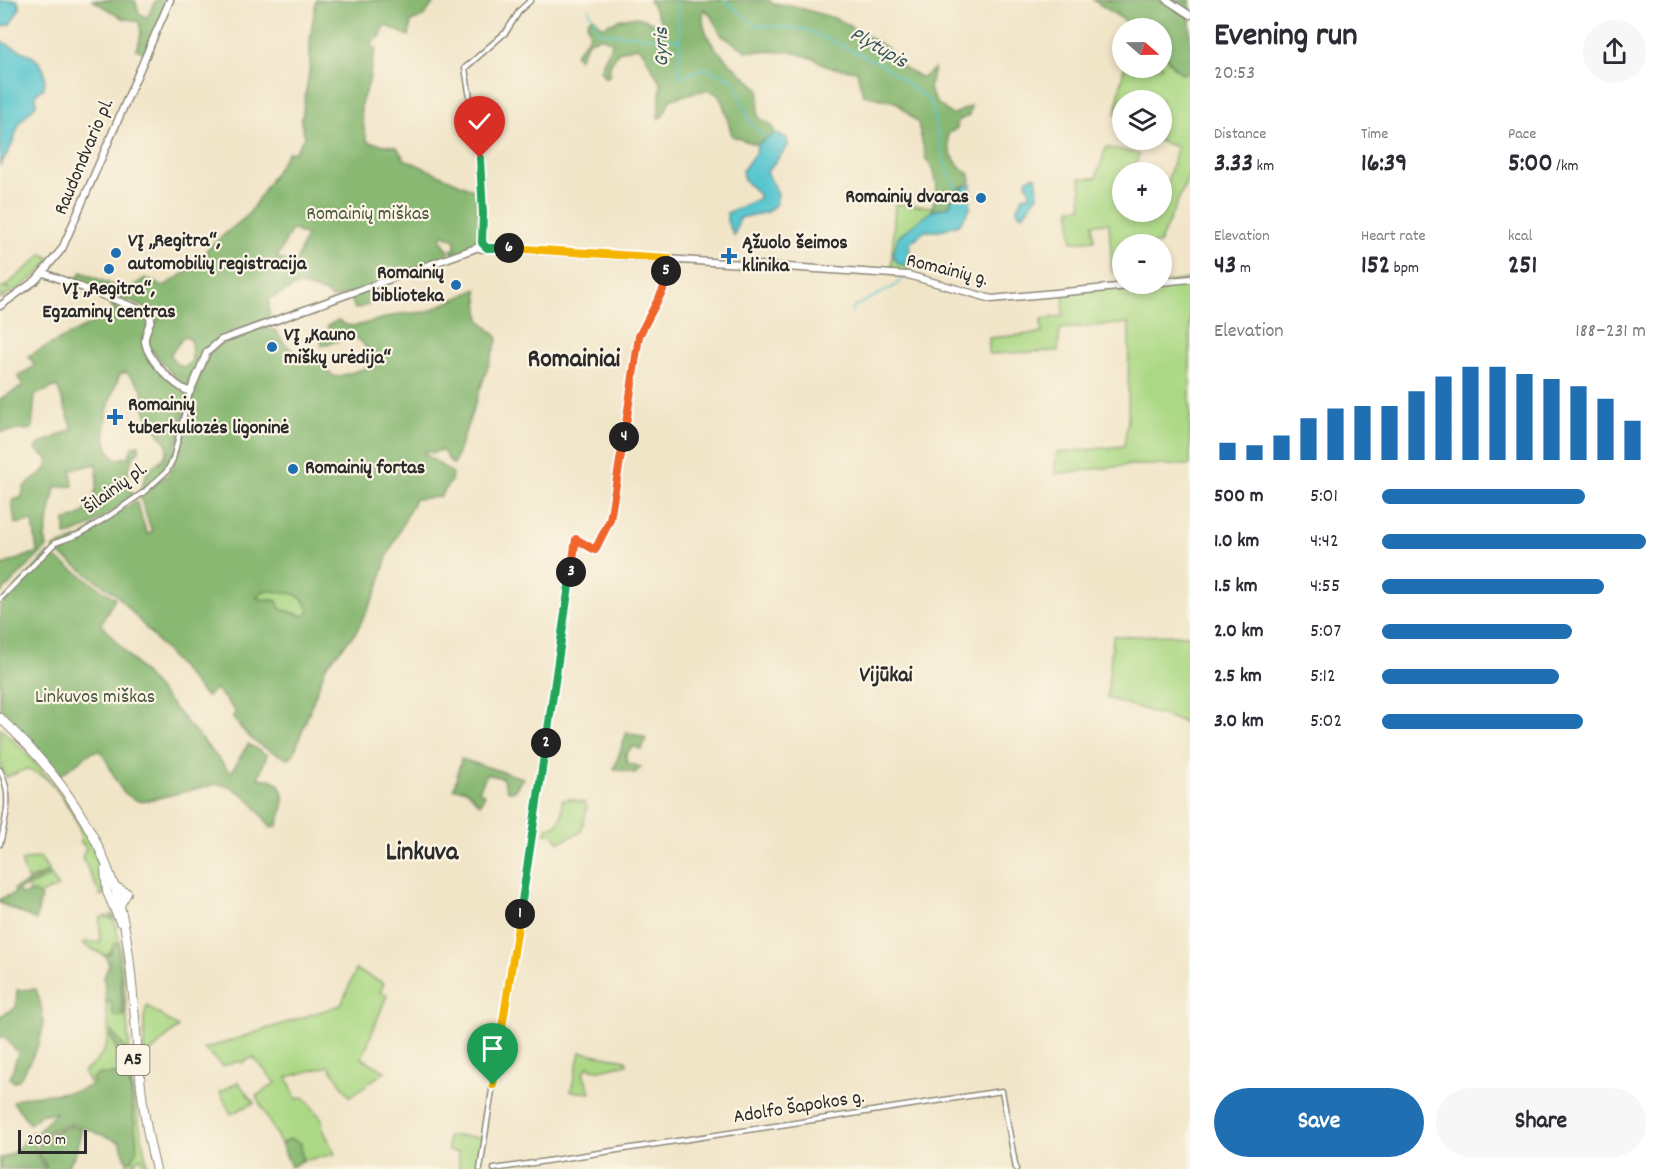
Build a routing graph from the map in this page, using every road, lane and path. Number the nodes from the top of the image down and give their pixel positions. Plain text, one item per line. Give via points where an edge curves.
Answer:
1 (170, 0) edge
2 (531, 0) edge
3 (1167, 0) edge
4 (1190, 15) edge
5 (482, 246) junction
6 (668, 258) junction
7 (44, 273) junction
8 (53, 278) junction
9 (1190, 279) edge
10 (36, 280) junction
11 (1172, 281) edge
12 (1112, 288) edge
13 (324, 304) joint
14 (0, 306) edge
15 (190, 392) junction
16 (0, 599) edge
17 (0, 718) edge
18 (0, 724) edge
19 (0, 770) edge
20 (0, 844) edge
21 (151, 1169) edge
22 (156, 1169) edge
23 (480, 1169) edge
24 (494, 1169) edge
25 (1016, 1169) edge

1 - 7 main road, Raudondvario pl. via 66,242
2 - 5 street via 520,9 506,32 465,68 480,158
3 - 4 main road
5 - 6 main road, Romainių g.
5 - 13 main road, Romainių g.
6 - 12 main road, Romainių g. via 914,276 992,299
6 - 23 street via 663,290 639,336 610,520 595,550 576,539
7 - 8 main road
7 - 10 main road, Raudondvario pl.
8 - 10 main road
8 - 15 main road via 147,312 151,319 145,340 148,352 176,383
9 - 11 main road
10 - 14 main road, Raudondvario pl.
13 - 15 main road, Šilainių pl. via 218,341 204,357
15 - 16 street, Šilainių pl. via 167,471 102,520 55,543
17 - 22 highway, A5 via 66,789 98,842 115,886 127,893 120,905 129,951 142,1109
18 - 21 highway, A5 via 63,791 105,870 107,892 120,922 137,1099
19 - 20 street via 9,803
24 - 25 street, Adolfo Šapokos g. via 1002,1091

